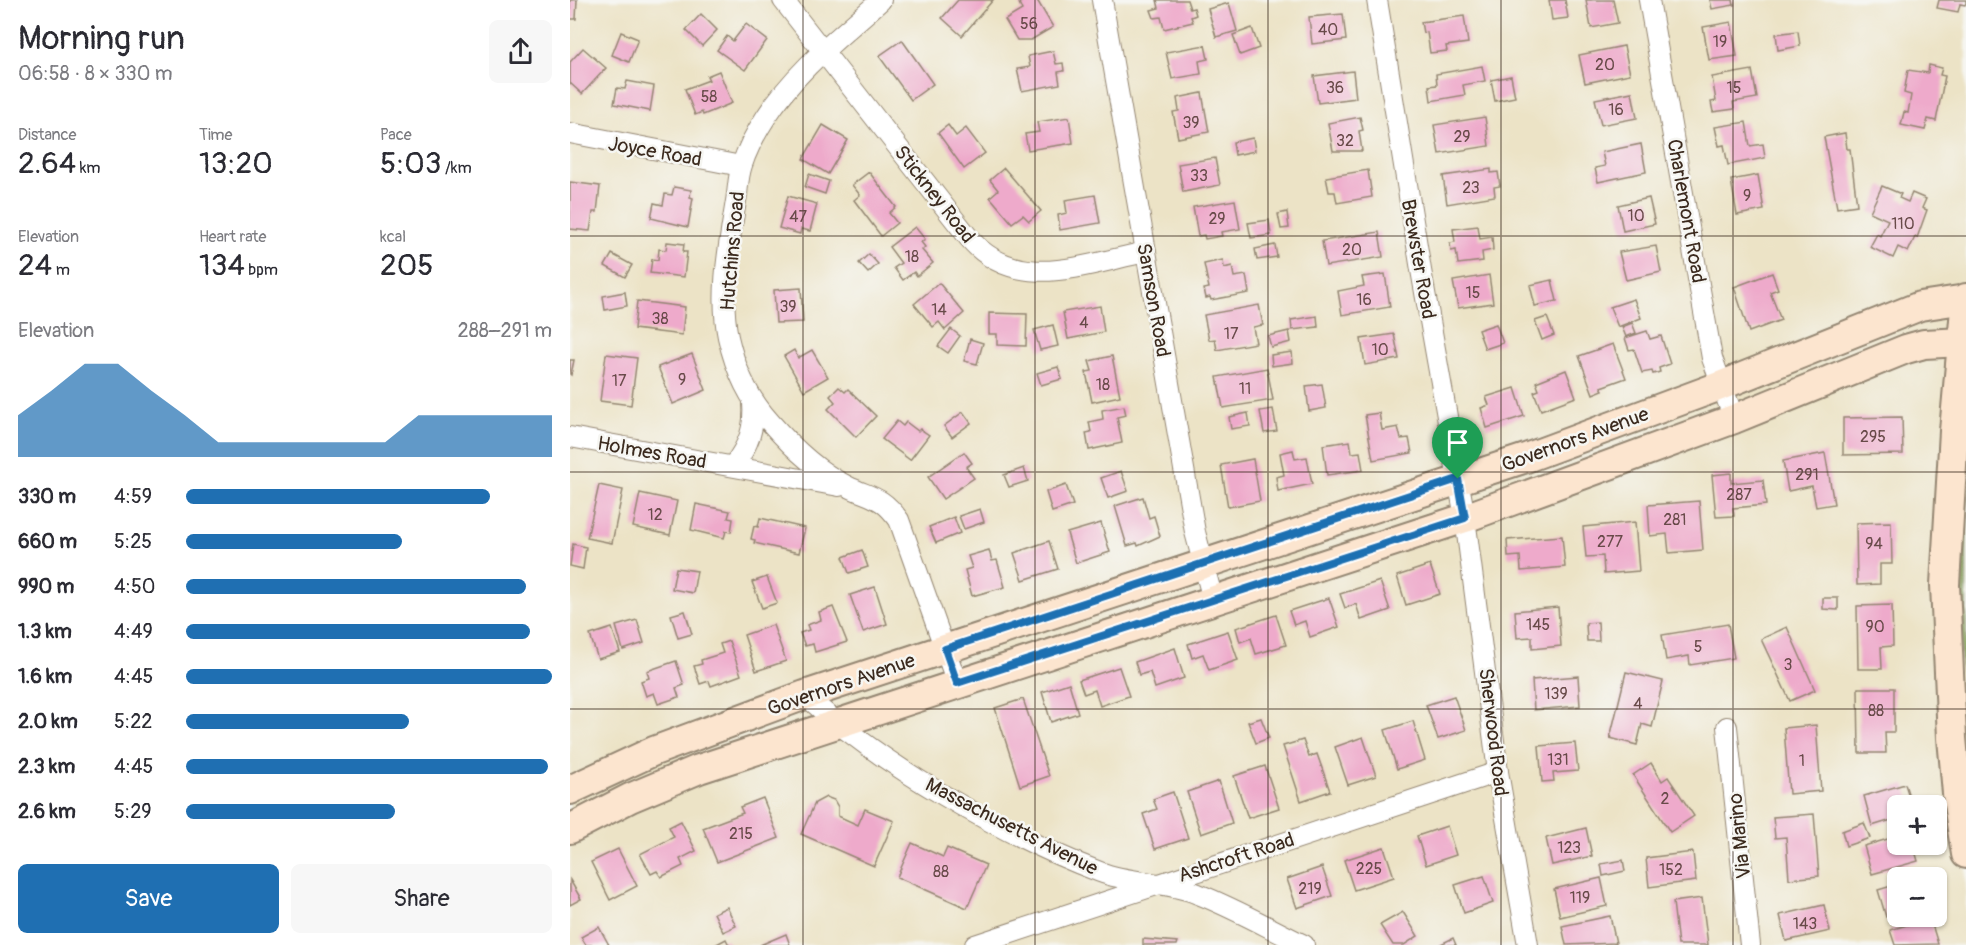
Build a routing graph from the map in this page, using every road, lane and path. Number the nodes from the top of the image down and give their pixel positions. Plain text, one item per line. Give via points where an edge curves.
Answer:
1 (783, 0) edge
2 (881, 0) edge
3 (1102, 0) edge
4 (1377, 0) edge
5 (1649, 0) edge
6 (822, 50) junction
7 (570, 133) edge
8 (741, 166) junction
9 (1146, 252) junction
10 (1966, 298) edge
11 (1963, 342) junction
12 (1720, 386) junction
13 (753, 402) junction
14 (1734, 419) junction
15 (570, 437) edge
16 (733, 466) junction
17 (1458, 479) junction
18 (848, 487) junction
19 (1465, 518) junction
20 (1203, 564) junction
21 (1213, 600) junction
22 (945, 649) junction
23 (957, 683) junction
24 (805, 695) junction
25 (835, 723) junction
26 (1727, 727) dead end
27 (1498, 772) junction
28 (570, 790) edge
29 (570, 829) edge
30 (1966, 854) edge
31 (1155, 884) junction
32 (975, 945) edge
33 (1304, 945) edge
34 (1528, 945) edge
35 (1750, 945) edge

1 - 6 street, Stickney Road
2 - 6 street, Hutchins Road
3 - 9 street, Samson Road
4 - 17 street, Brewster Road
5 - 12 street, Charlemont Road
6 - 8 street, Hutchins Road via 767,116
6 - 9 street, Stickney Road via 969,238 995,261 1019,270 1045,271
7 - 8 street, Joyce Road
8 - 13 street, Hutchins Road via 730,235 726,316 734,356
9 - 20 street, Samson Road
10 - 11 street
10 - 12 street, Governors Avenue via 1920,306
11 - 14 street, Governors Avenue via 1906,349
11 - 30 street via 1945,585 1952,738
12 - 14 street, Charlemont Road
12 - 17 street, Governors Avenue via 1595,434
13 - 16 street, Holmes Road via 752,432
13 - 18 street, Hutchins Road via 792,444
14 - 19 street, Governors Avenue
15 - 16 street, Holmes Road
16 - 18 street, Holmes Road
17 - 19 street, Brewster Road
17 - 20 street, Governors Avenue
18 - 22 street, Hutchins Road via 883,502 899,520
19 - 21 street, Governors Avenue
19 - 27 street, Sherwood Road
20 - 21 street, Samson Road
20 - 22 street, Governors Avenue
21 - 23 street, Governors Avenue
22 - 23 street, Hutchins Road
22 - 24 street, Governors Avenue
23 - 25 street, Governors Avenue
24 - 25 street, Massachusetts Avenue
24 - 28 street, Governors Avenue via 654,751
25 - 29 street, Governors Avenue via 699,769
25 - 31 street, Massachusetts Avenue via 935,788 1029,839 1102,873
26 - 35 street, Via Marino
27 - 31 street, Ashcroft Road
27 - 34 street, Sherwood Road
31 - 32 street, Ashcroft Road
31 - 33 street, Massachusetts Avenue via 1197,893

